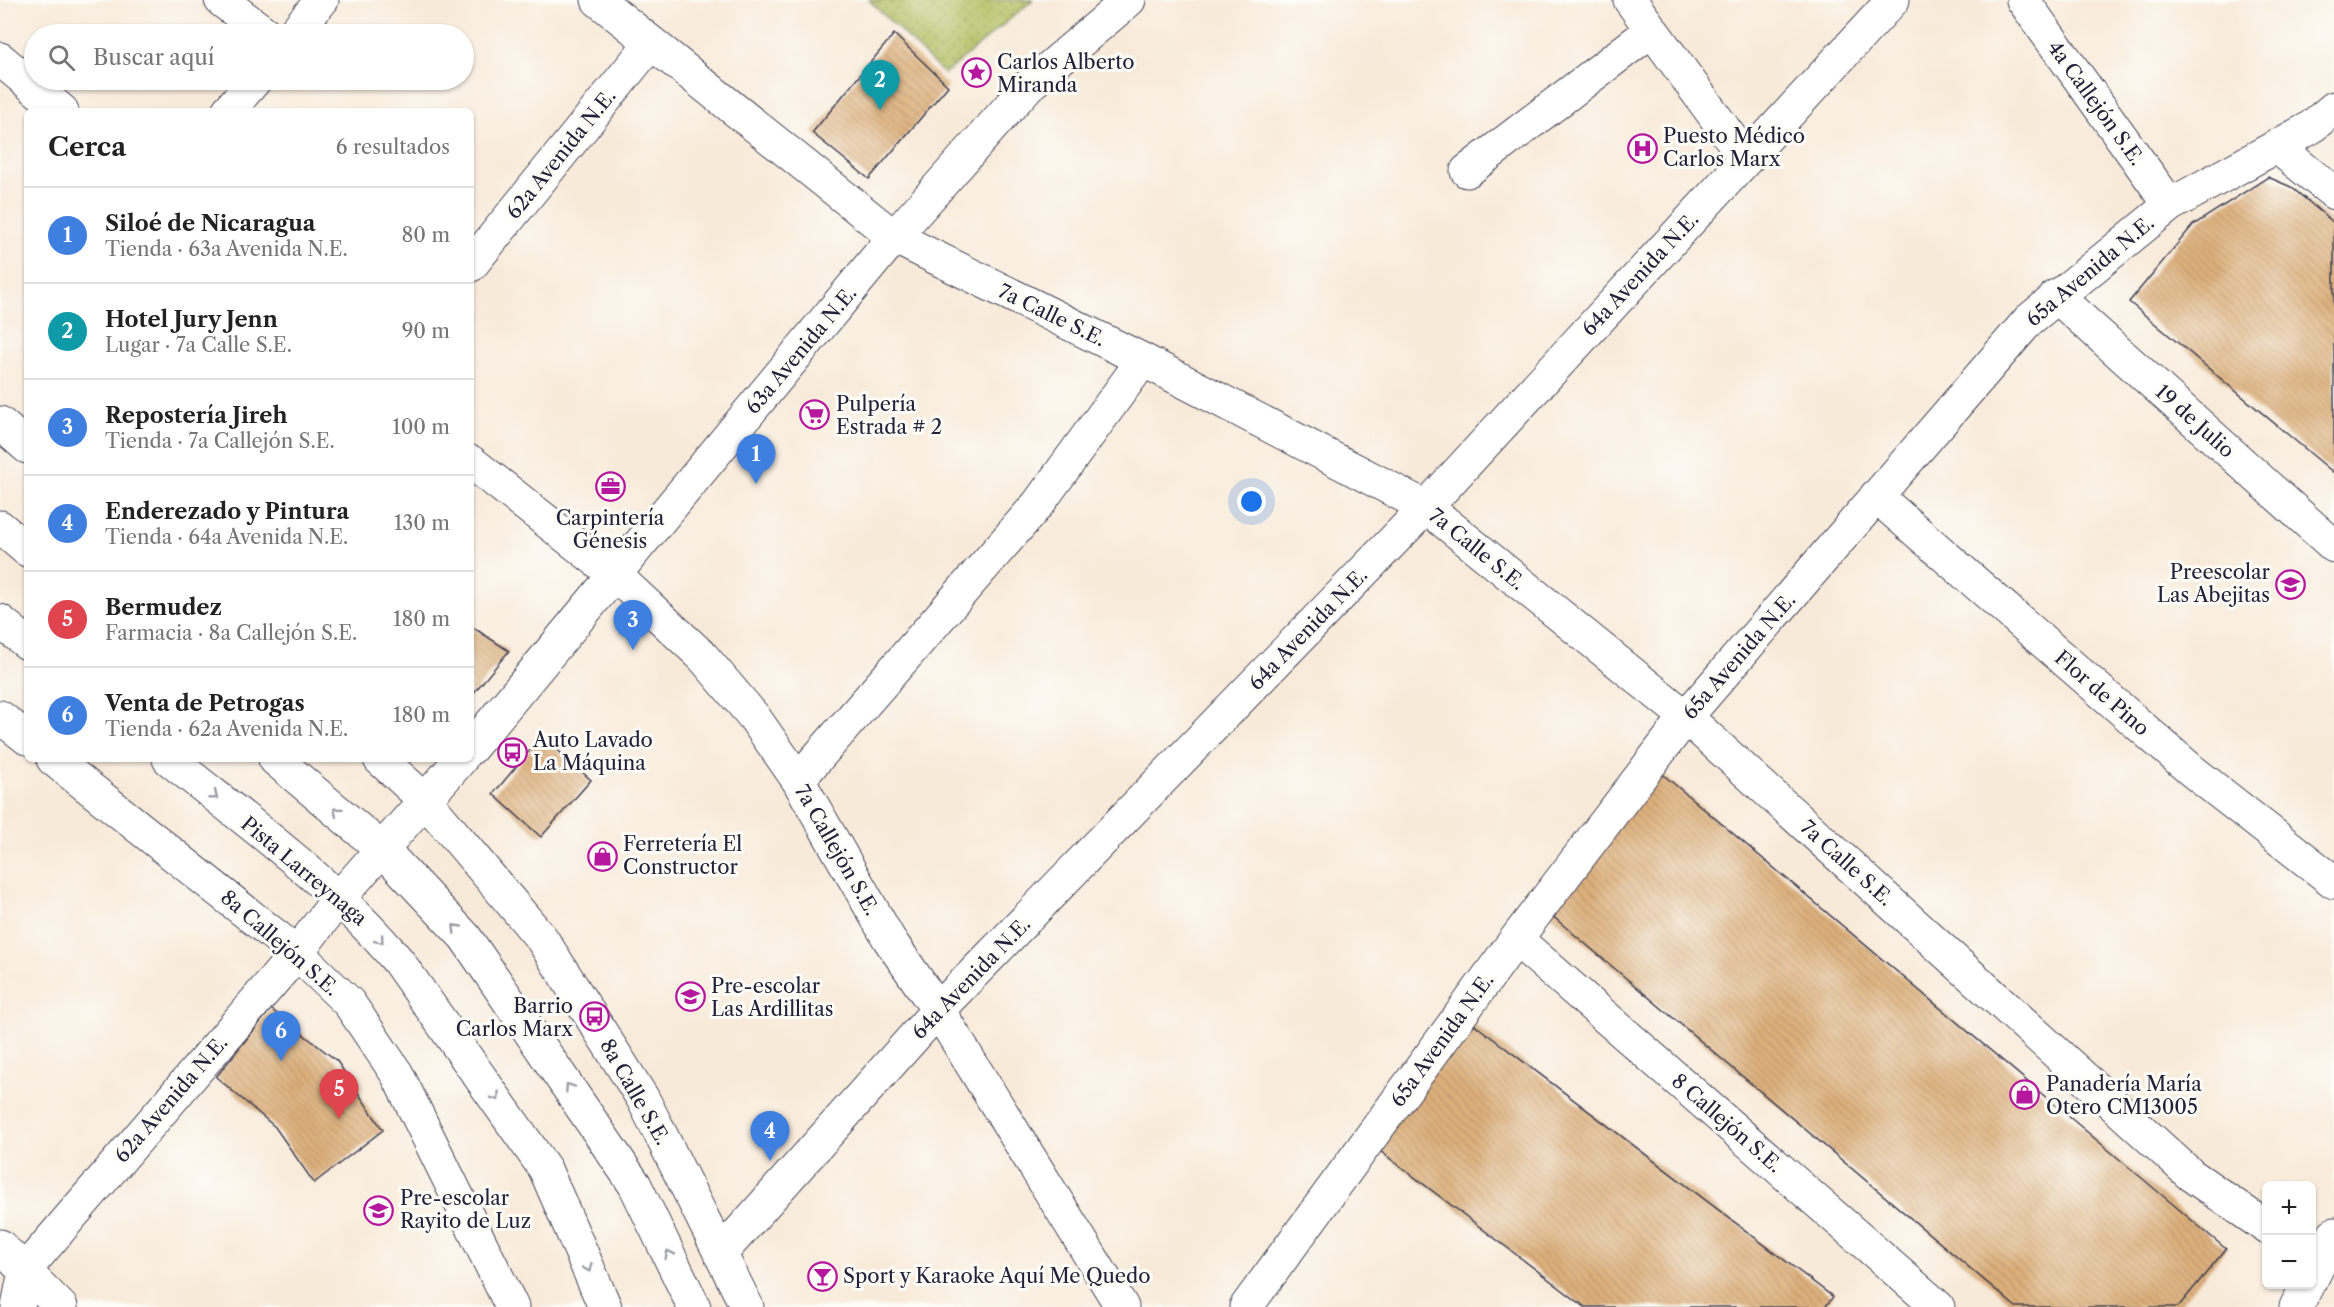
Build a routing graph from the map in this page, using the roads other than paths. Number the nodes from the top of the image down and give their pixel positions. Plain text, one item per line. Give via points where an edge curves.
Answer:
1 (221, 0) edge
2 (322, 0) edge
3 (598, 0) edge
4 (1129, 0) edge
5 (1630, 0) edge
6 (1893, 0) edge
7 (2023, 0) edge
8 (253, 24) edge
9 (302, 24) edge
10 (1652, 30) junction
11 (651, 43) junction
12 (0, 59) edge
13 (24, 79) edge
14 (37, 90) edge
15 (246, 90) edge
16 (58, 108) edge
17 (231, 108) edge
18 (2334, 108) edge
19 (2276, 146) junction
20 (1746, 159) junction
21 (1467, 171) dead end
22 (2334, 194) edge
23 (2170, 205) junction
24 (894, 237) junction
25 (474, 261) edge
26 (2056, 296) junction
27 (1143, 360) junction
28 (0, 423) edge
29 (24, 444) edge
30 (474, 464) edge
31 (1876, 496) junction
32 (1426, 507) junction
33 (0, 527) edge
34 (2334, 546) edge
35 (24, 547) edge
36 (614, 574) junction
37 (0, 621) edge
38 (24, 641) edge
39 (0, 717) edge
40 (1686, 717) junction
41 (24, 736) edge
42 (474, 745) edge
43 (57, 762) edge
44 (173, 762) edge
45 (279, 762) edge
46 (383, 762) edge
47 (458, 762) edge
48 (798, 780) junction
49 (425, 800) junction
50 (382, 849) junction
51 (2334, 882) edge
52 (339, 898) junction
53 (1515, 939) junction
54 (297, 952) junction
55 (938, 1010) junction
56 (2262, 1224) edge
57 (0, 1246) edge
58 (720, 1254) junction
59 (2317, 1263) edge
60 (25, 1270) junction
61 (18, 1307) edge
62 (61, 1307) edge
63 (512, 1307) edge
64 (605, 1307) edge
65 (694, 1307) edge
66 (747, 1307) edge
67 (1122, 1307) edge
68 (1246, 1307) edge
69 (1938, 1307) edge
70 (2296, 1307) edge

1 - 8 street
2 - 9 street
3 - 11 street, 7a Calle S.E.
4 - 24 street, 63a Avenida N.E. via 1028,86
5 - 10 street
6 - 20 street, 64a Avenida N.E.
7 - 23 street, 4a Callejón S.E.
10 - 20 street
10 - 21 street
11 - 24 street, 7a Calle S.E.
11 - 25 street, 62a Avenida N.E.
12 - 13 street
14 - 16 street
15 - 17 street
18 - 19 street, 65a Avenida N.E. via 2310,128
19 - 22 street
19 - 23 street, 65a Avenida N.E.
20 - 32 street, 64a Avenida N.E.
23 - 26 street, 65a Avenida N.E.
24 - 27 street, 7a Calle S.E.
24 - 36 street, 63a Avenida N.E.
26 - 31 street, 65a Avenida N.E. via 2029,320
26 - 34 street, 19 de Julio
27 - 32 street, 7a Calle S.E.
27 - 48 street via 1038,504
28 - 29 street
30 - 36 street, 7a Callejón S.E.
31 - 40 street, 65a Avenida N.E.
31 - 51 street, Flor de Pino via 2191,770
32 - 40 street, 7a Calle S.E.
32 - 55 street, 64a Avenida N.E.
33 - 35 street
36 - 42 street, 63a Avenida N.E.
36 - 48 street, 7a Callejón S.E. via 703,657 754,717
37 - 38 street
39 - 41 street
40 - 53 street, 65a Avenida N.E.
40 - 56 street, 7a Calle S.E. via 2191,1175
43 - 54 street, 8a Callejón S.E.
44 -> 52 street, Pista Larreynaga
50 -> 45 street
46 - 49 street, 8a Calle S.E.
47 - 49 street
48 - 55 street, 7a Callejón S.E. via 889,939
49 - 50 street
49 - 58 street, 8a Calle S.E. via 542,939 643,1099
50 - 52 street
65 -> 50 street via 634,1185 546,1053 465,937
52 - 54 street, 62a Avenida N.E.
52 -> 64 street, Pista Larreynaga via 398,961 545,1169
53 - 68 street, 65a Avenida N.E.
53 - 69 street, 8 Callejón S.E.
54 - 60 street, 62a Avenida N.E.
54 - 63 street, 8a Callejón S.E. via 349,1003 397,1074
55 - 58 street, 64a Avenida N.E.
55 - 67 street, 7a Callejón S.E.
57 - 60 street
58 - 66 street, 8a Calle S.E.
59 - 70 street
60 - 61 street, 62a Avenida N.E.
60 - 62 street

